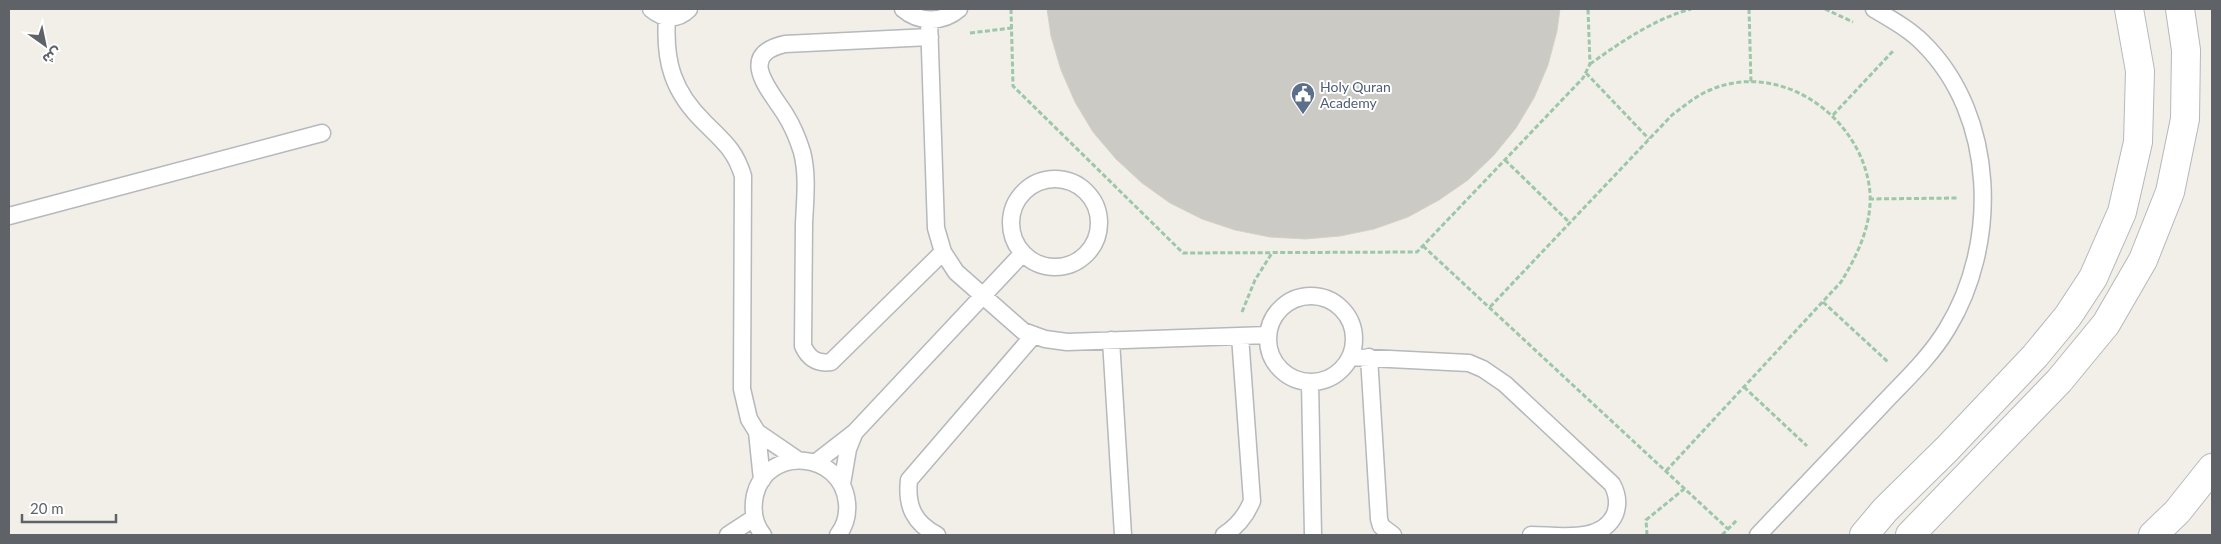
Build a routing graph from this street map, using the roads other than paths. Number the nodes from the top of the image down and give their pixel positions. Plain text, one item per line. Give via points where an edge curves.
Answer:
1 (651, 9) edge
2 (689, 9) edge
3 (903, 9) edge
4 (959, 9) edge
5 (1874, 9) edge
6 (2130, 9) edge
7 (2180, 9) edge
8 (667, 18) junction
9 (929, 20) junction
10 (930, 37) junction
11 (322, 133) dead end
12 (9, 216) edge
13 (943, 252) junction
14 (1023, 253) junction
15 (983, 296) junction
16 (1268, 335) junction
17 (1033, 336) junction
18 (1240, 336) junction
19 (1111, 340) junction
20 (1350, 357) junction
21 (1369, 357) junction
22 (1310, 382) junction
23 (757, 432) junction
24 (855, 432) junction
25 (798, 460) junction
26 (815, 462) junction
27 (2212, 468) edge
28 (762, 480) junction
29 (842, 484) junction
30 (754, 518) junction
31 (845, 531) edge
32 (728, 535) edge
33 (763, 535) edge
34 (937, 535) edge
35 (1123, 535) edge
36 (1224, 535) edge
37 (1313, 535) edge
38 (1393, 535) edge
39 (1531, 535) edge
40 (1758, 535) edge
41 (1864, 535) edge
42 (1910, 535) edge
43 (2153, 535) edge

1 - 8 lane
2 - 8 lane via 682,15
3 - 9 lane
4 - 9 lane via 942,18
5 - 40 lane via 1924,44 1951,81 1968,114 1981,170 1982,227 1976,255 1960,305 1933,350
6 - 41 street via 2140,71 2138,142 2122,212 2093,278 2068,316 2035,356
7 - 42 street via 2186,50 2185,119 2170,192 2143,260 2106,324 2058,381
8 - 23 lane via 665,42 678,89 692,109 730,147 743,176 742,389 749,418
9 - 10 lane
10 - 13 lane via 936,228
10 - 13 lane via 785,44 767,52 761,61 760,71 762,81 794,132 805,169 803,346 807,354 822,363 831,362
11 - 12 lane
13 - 15 lane via 956,272
14 - 14 lane via 1035,262 1054,266 1074,263 1086,255 1094,244 1099,217 1087,193 1064,180 1043,182 1025,192 1016,202 1012,216 1012,230
14 - 15 lane
15 - 17 lane
15 - 24 lane
16 - 18 lane
16 - 20 lane via 1274,316 1288,302 1317,296 1336,303 1349,318 1354,338
16 - 22 lane via 1269,351 1282,370 1295,379
17 - 19 lane via 1056,341
17 - 34 lane via 909,480 910,508 927,530
18 - 19 lane
18 - 36 lane via 1252,501 1247,514
19 - 35 lane
20 - 21 lane
20 - 22 lane via 1330,377
21 - 38 lane via 1379,519 1381,526
21 - 39 lane via 1469,363 1483,369 1505,384 1612,484 1616,492 1616,510 1608,526 1583,535
22 - 37 lane
23 - 25 lane
23 - 28 lane
24 - 26 lane
24 - 29 lane via 848,448
25 - 26 lane
25 - 28 lane via 778,466
26 - 29 lane via 828,469
27 - 43 street via 2177,512
28 - 30 lane via 753,505
29 - 31 lane via 847,509
30 - 32 lane
30 - 33 lane

